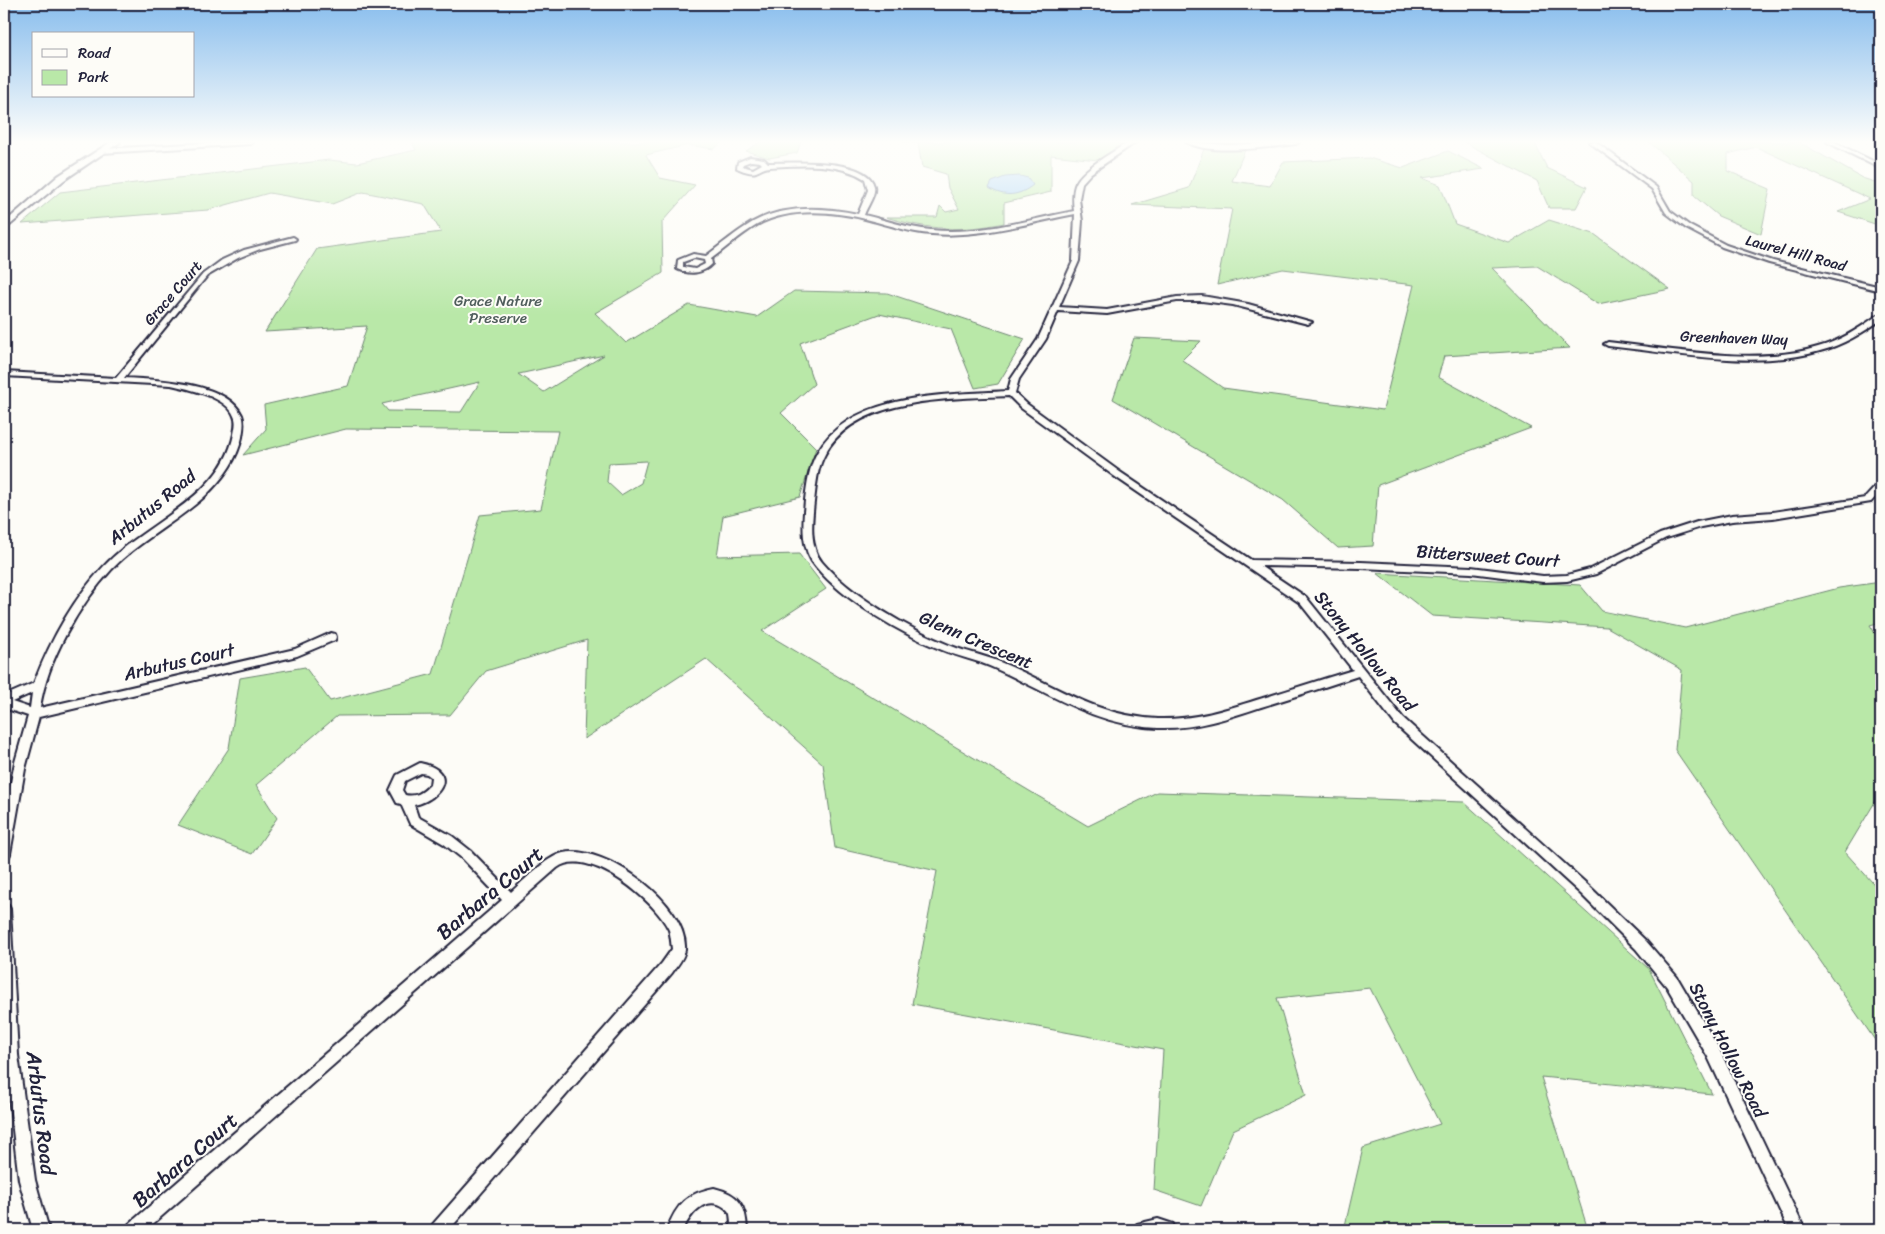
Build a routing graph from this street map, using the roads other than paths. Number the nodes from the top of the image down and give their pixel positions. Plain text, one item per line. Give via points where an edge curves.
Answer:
1 (36, 200) edge
2 (866, 200) edge
3 (1076, 200) edge
4 (1661, 200) edge
5 (1077, 212) junction
6 (860, 216) junction
7 (4, 227) edge
8 (293, 239) dead end
9 (707, 258) dead end
10 (1881, 289) edge
11 (1057, 309) junction
12 (1881, 317) edge
13 (1308, 322) dead end
14 (1608, 344) dead end
15 (4, 374) edge
16 (118, 380) junction
17 (1011, 393) junction
18 (1881, 486) edge
19 (1252, 563) junction
20 (330, 637) dead end
21 (1358, 672) junction
22 (39, 685) junction
23 (4, 702) edge
24 (34, 714) junction
25 (406, 801) dead end
26 (4, 854) edge
27 (510, 900) junction
28 (4, 909) edge
29 (8, 1059) edge
30 (41, 1230) edge
31 (135, 1230) edge
32 (439, 1230) edge
33 (675, 1230) edge
34 (739, 1230) edge
35 (1143, 1230) edge
36 (1167, 1230) edge
37 (1797, 1230) edge

1 - 7 main road
2 - 6 street
3 - 5 street
4 - 10 street, Laurel Hill Road via 1668,212 1688,227 1724,246 1771,262
5 - 6 street via 988,230 941,233 905,229
5 - 11 street via 1079,245 1076,261
6 - 9 street via 822,212 780,214 755,224
8 - 16 street, Grace Court via 235,255 204,274
11 - 13 street via 1109,312 1151,302 1189,298 1224,302
11 - 17 street via 1042,339 1015,379
12 - 14 street, Greenhaven Way via 1848,338 1796,354 1739,355
15 - 16 street, Arbutus Road
16 - 22 street, Arbutus Road via 171,383 197,388 221,399 234,410 240,423 236,446 225,470 198,496 132,546 87,593
17 - 19 street, Stony Hollow Road via 1117,474
17 - 21 street, Glenn Crescent via 882,407 842,428 822,452 812,488 808,534 818,564 871,606 914,633 1000,666 1081,708 1133,721 1204,720
18 - 19 street, Bittersweet Court via 1868,500 1700,524 1663,536 1592,572 1567,578 1543,579 1471,570
19 - 21 street, Stony Hollow Road via 1303,600
20 - 24 street, Arbutus Court via 296,652
21 - 37 street, Stony Hollow Road via 1399,721 1586,890 1672,982 1712,1052
22 - 23 street
22 - 24 street, Arbutus Road
23 - 24 street
24 - 26 street, Arbutus Road via 19,768
25 - 27 street via 414,820 454,845
27 - 31 street, Barbara Court
27 - 32 street, Barbara Court via 563,858 582,858 606,866 648,892 675,929 679,950 667,968
28 - 29 street, Arbutus Road
29 - 30 street, Arbutus Road via 27,1180
33 - 34 street via 678,1219 690,1204 705,1196 716,1196 733,1206
35 - 36 street via 1158,1227

